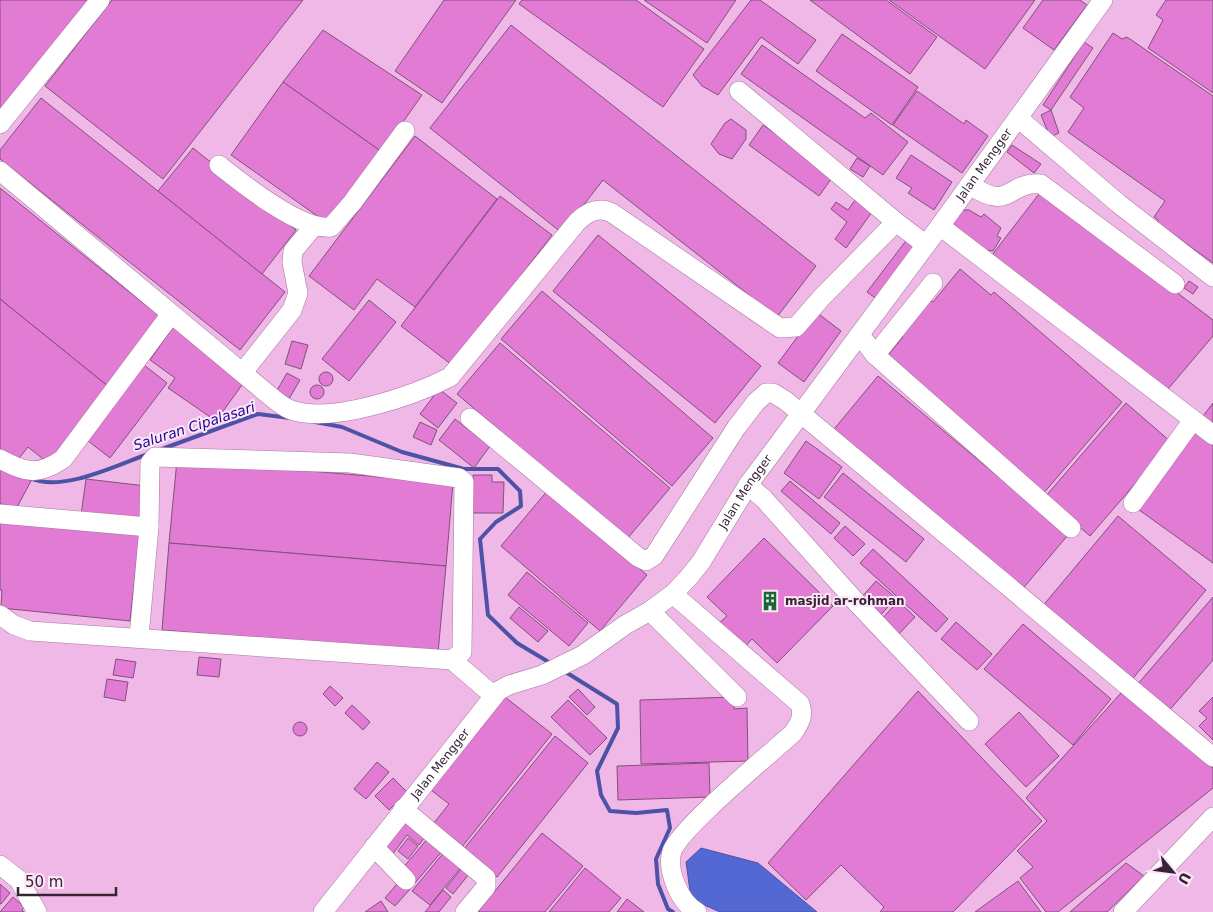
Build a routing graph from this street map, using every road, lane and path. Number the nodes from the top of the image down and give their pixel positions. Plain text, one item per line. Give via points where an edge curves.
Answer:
1 (100, 0) edge
2 (1104, 0) edge
3 (738, 91) dead end
4 (1018, 118) junction
5 (0, 124) edge
6 (405, 131) dead end
7 (219, 165) dead end
8 (0, 170) edge
9 (970, 185) junction
10 (896, 222) junction
11 (314, 226) junction
12 (940, 226) junction
13 (926, 245) junction
14 (1213, 277) edge
15 (933, 284) dead end
16 (1175, 284) dead end
17 (171, 314) junction
18 (860, 335) junction
19 (875, 355) junction
20 (243, 372) junction
21 (800, 414) junction
22 (470, 418) dead end
23 (1193, 420) junction
24 (1213, 435) edge
25 (0, 459) edge
26 (748, 485) junction
27 (1133, 503) dead end
28 (0, 514) edge
29 (149, 528) junction
30 (1071, 528) dead end
31 (673, 594) junction
32 (650, 611) junction
33 (0, 615) edge
34 (139, 637) junction
35 (452, 660) junction
36 (494, 696) junction
37 (737, 697) dead end
38 (969, 722) dead end
39 (1213, 757) edge
40 (403, 809) junction
41 (1213, 817) edge
42 (374, 847) junction
43 (0, 866) edge
44 (406, 880) dead end
45 (37, 912) edge
46 (323, 912) edge
47 (466, 912) edge
48 (697, 912) edge
49 (1123, 912) edge

1 - 5 street
2 - 4 street, Jalan Mengger
3 - 10 street
4 - 9 street, Jalan Mengger
4 - 14 street via 1119,204
6 - 11 street via 331,227
7 - 11 street via 271,203
8 - 17 street
9 - 12 street, Jalan Mengger
9 - 16 street via 994,198 1032,183 1041,184
10 - 13 street
10 - 20 street via 796,327 790,329 780,328 612,213 595,210 577,222 450,377 426,390 374,405 306,414 290,410
11 - 20 street via 293,251 298,293 296,303
12 - 13 street, Jalan Mengger
12 - 23 street
13 - 18 street, Jalan Mengger
15 - 19 street
17 - 20 street
17 - 25 street via 64,459 50,468 37,471 20,470
18 - 19 street
18 - 21 street, Jalan Mengger
19 - 30 street
21 - 22 street via 772,393 756,402 654,556 646,561
21 - 26 street, Jalan Mengger
21 - 39 street
23 - 24 street
23 - 27 street
26 - 31 street, Jalan Mengger via 701,562
26 - 38 street
28 - 29 street
29 - 34 street
29 - 35 street via 150,463 159,456 350,463 459,478 465,489 462,652
31 - 32 street, Jalan Mengger
31 - 48 street via 800,704 802,712 800,724 793,733 687,830 672,852 672,869 681,898
32 - 36 street, Jalan Mengger via 583,655 509,684
32 - 37 street
33 - 34 street via 30,631
34 - 35 street
35 - 36 street
36 - 40 street, Jalan Mengger
40 - 42 street, Jalan Mengger
40 - 47 street via 486,878 486,887
41 - 49 street
42 - 44 street
42 - 46 street, Jalan Mengger
43 - 45 street via 19,880

